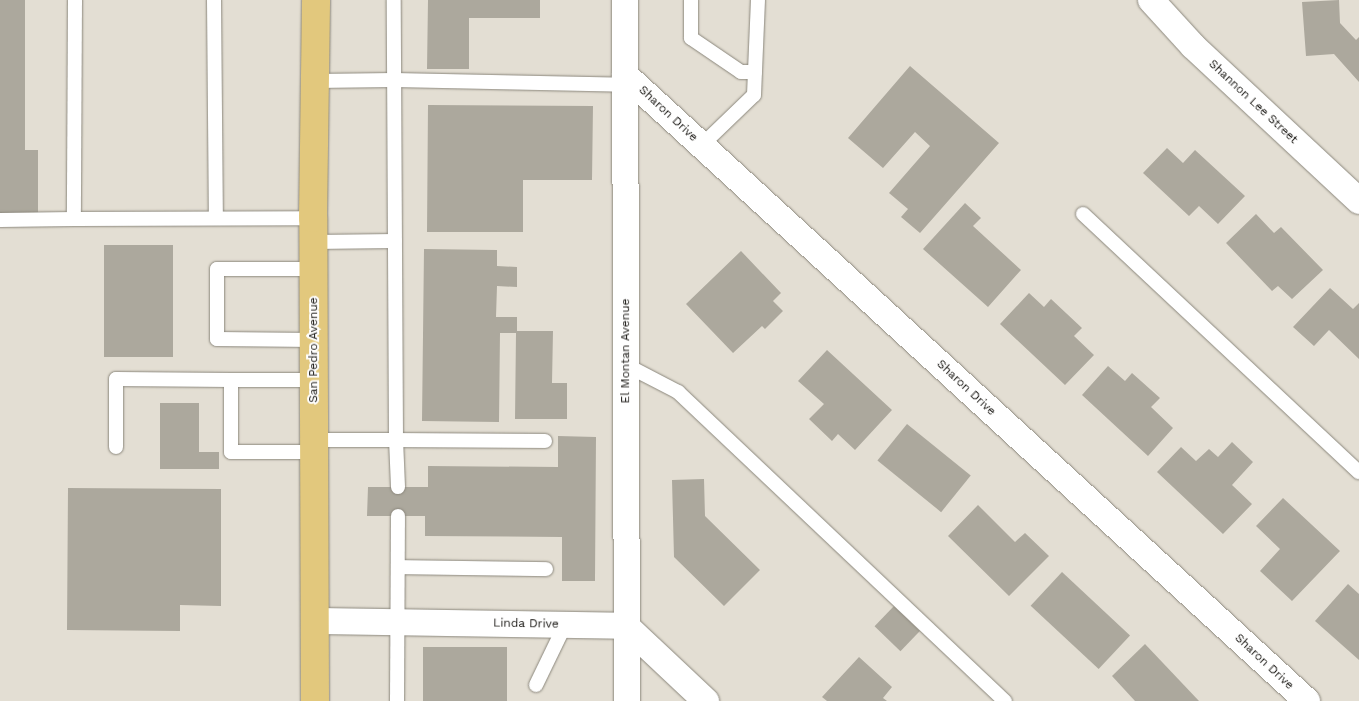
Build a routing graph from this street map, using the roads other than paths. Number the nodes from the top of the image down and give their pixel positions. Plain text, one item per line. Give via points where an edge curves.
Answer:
1 (75, 0) edge
2 (214, 0) edge
3 (316, 0) edge
4 (394, 0) edge
5 (625, 0) edge
6 (691, 0) edge
7 (758, 0) edge
8 (1151, 0) edge
9 (755, 72) junction
10 (394, 80) junction
11 (625, 80) junction
12 (315, 81) junction
13 (702, 145) junction
14 (1359, 200) edge
15 (1083, 214) dead end
16 (216, 218) junction
17 (74, 219) junction
18 (0, 220) edge
19 (396, 241) junction
20 (314, 243) junction
21 (314, 340) junction
22 (626, 365) junction
23 (231, 380) junction
24 (314, 380) junction
25 (396, 440) junction
26 (545, 441) dead end
27 (116, 446) dead end
28 (315, 446) junction
29 (1359, 472) edge
30 (398, 487) dead end
31 (398, 516) dead end
32 (398, 567) junction
33 (546, 569) dead end
34 (316, 621) junction
35 (398, 622) junction
36 (565, 625) junction
37 (626, 626) junction
38 (536, 685) dead end
39 (316, 701) edge
40 (397, 701) edge
41 (626, 701) edge
42 (706, 701) edge
43 (1005, 701) edge
44 (1307, 701) edge

1 - 17 lane
2 - 16 lane
3 - 12 main road, San Pedro Avenue
4 - 10 lane
5 - 11 street, El Montan Avenue
6 - 9 lane via 691,38 741,72
7 - 9 lane
8 - 14 street, Shannon Lee Street via 1193,46
9 - 13 lane via 754,95
10 - 11 lane
10 - 12 lane
10 - 19 lane
11 - 13 street, Sharon Drive
11 - 22 street, El Montan Avenue
12 - 20 main road, San Pedro Avenue
13 - 44 street, Sharon Drive
15 - 29 lane
16 - 17 lane
16 - 20 lane
17 - 18 lane
19 - 20 lane
19 - 25 lane
20 - 21 main road, San Pedro Avenue
20 - 21 lane via 217,269 218,339
21 - 24 main road, San Pedro Avenue
22 - 37 street, El Montan Avenue
22 - 43 lane via 678,392
23 - 24 lane
23 - 27 lane via 116,379
23 - 28 lane via 231,452
24 - 28 main road, San Pedro Avenue
25 - 26 lane
25 - 28 lane
25 - 30 lane
28 - 34 main road, San Pedro Avenue
31 - 32 lane
32 - 33 lane
32 - 35 lane
34 - 35 street, Linda Drive
34 - 39 main road, San Pedro Avenue
35 - 36 street, Linda Drive
35 - 40 lane
36 - 37 street, Linda Drive
36 - 38 lane
37 - 41 street, El Montan Avenue
37 - 42 street

